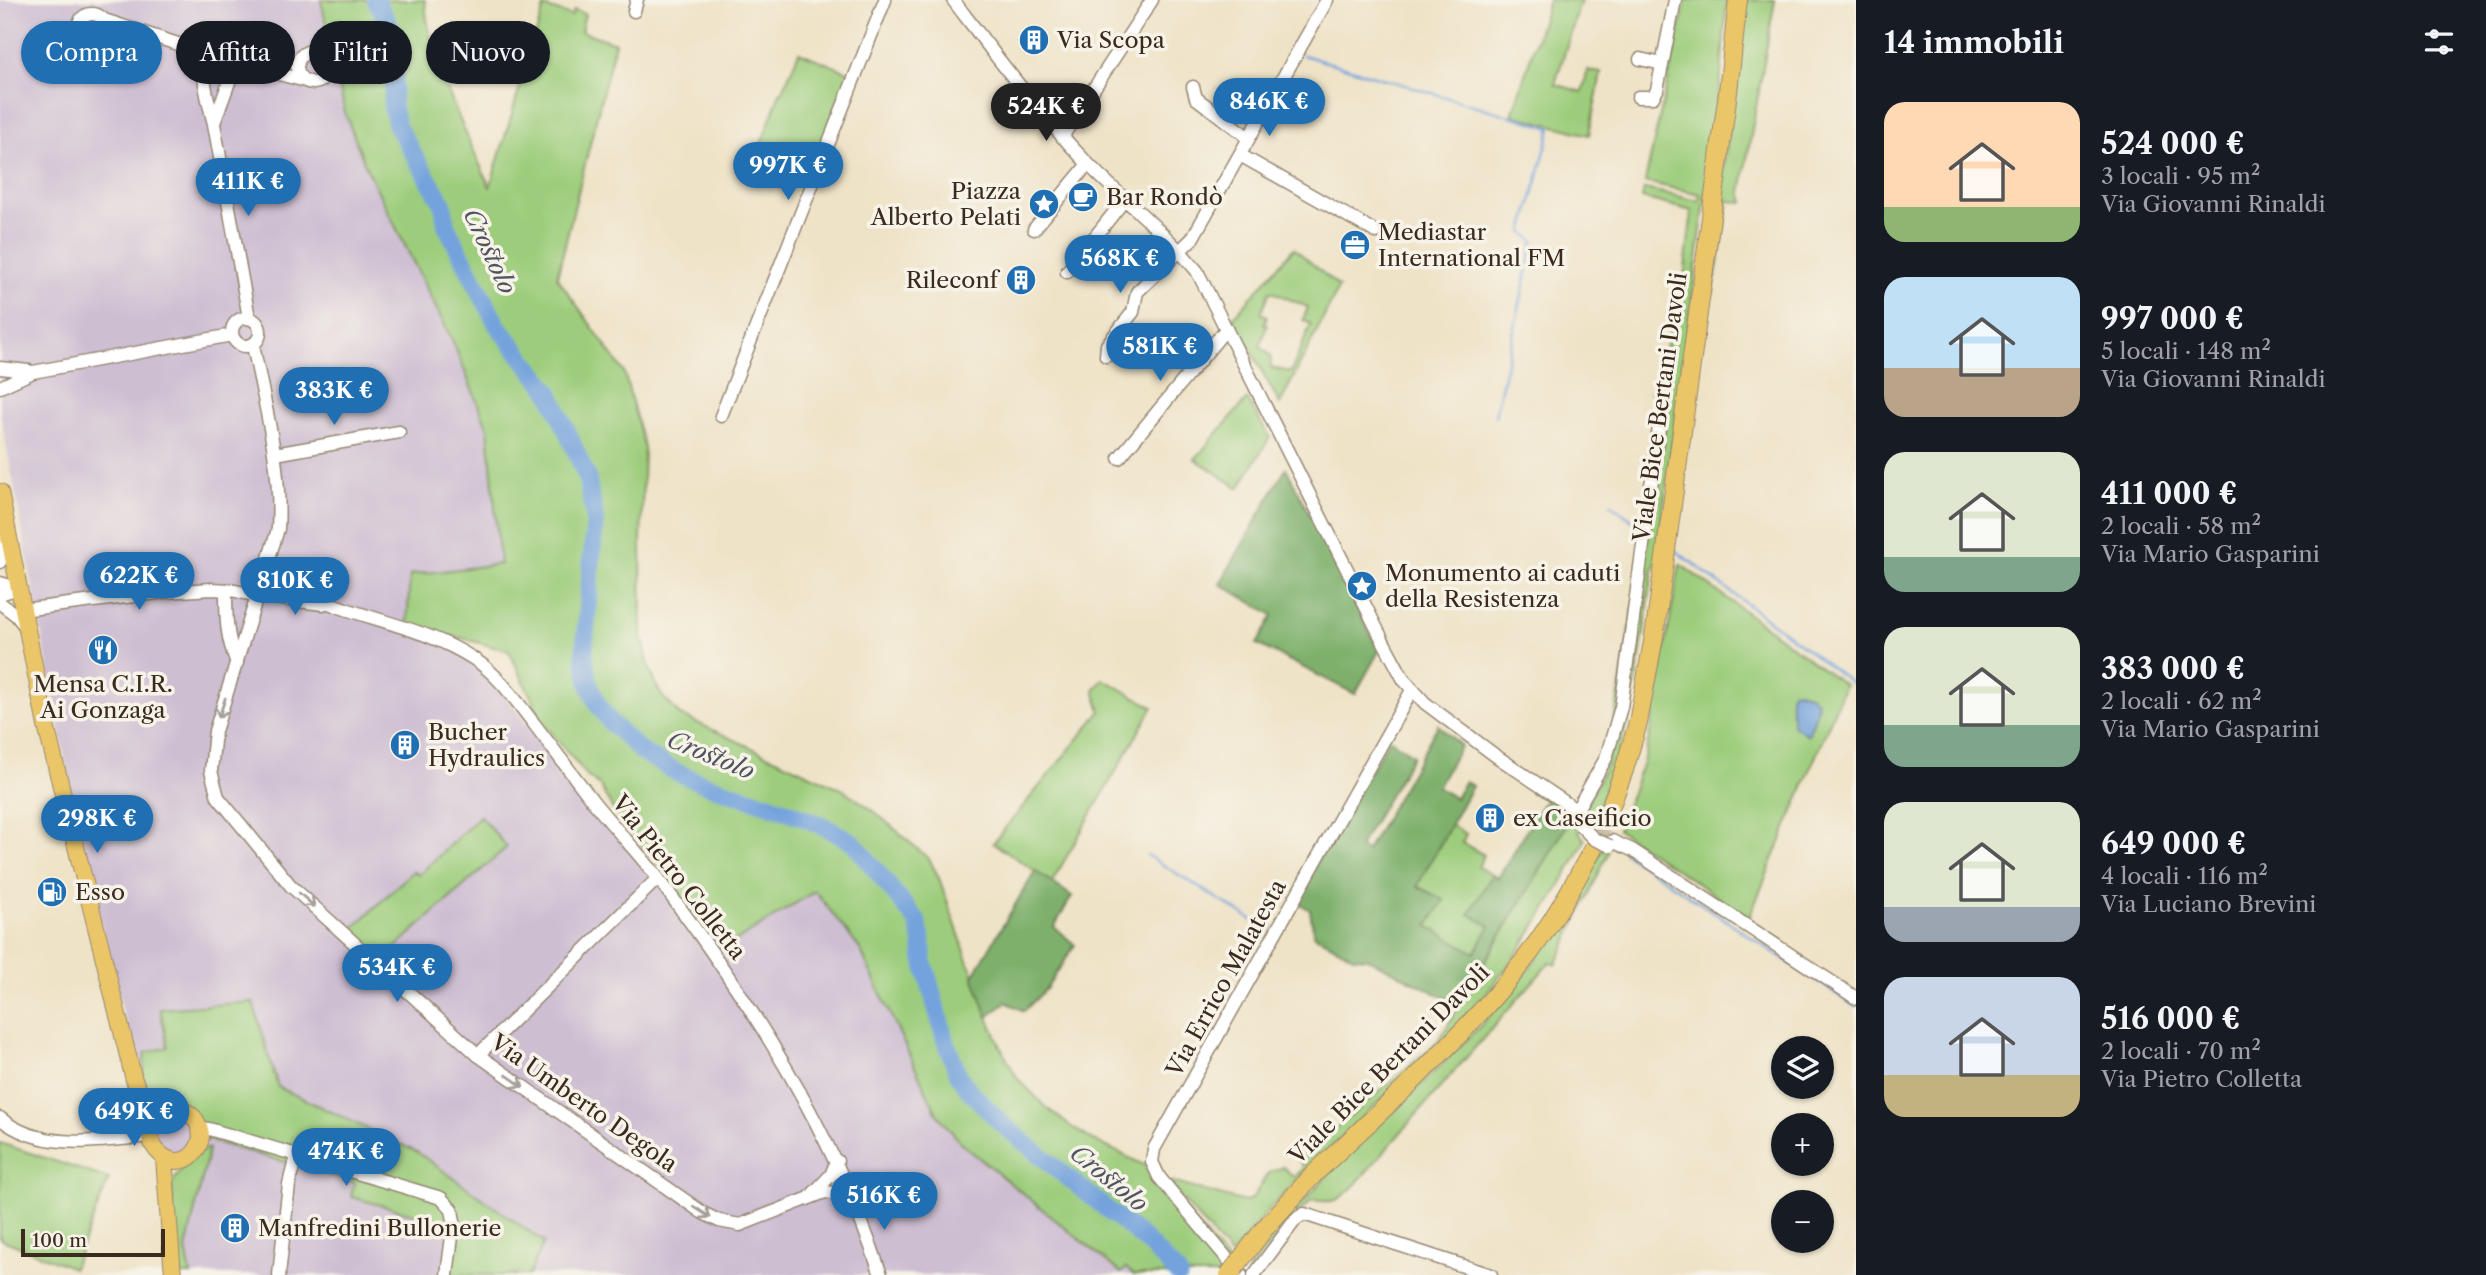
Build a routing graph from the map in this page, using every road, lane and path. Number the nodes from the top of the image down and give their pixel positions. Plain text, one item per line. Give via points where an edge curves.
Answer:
1 (885, 0) edge
2 (953, 0) edge
3 (1152, 0) edge
4 (1327, 0) edge
5 (1675, 0) edge
6 (1738, 0) edge
7 (309, 52) edge
8 (1640, 59) dead end
9 (297, 64) junction
10 (1662, 64) junction
11 (295, 67) edge
12 (309, 82) edge
13 (206, 84) edge
14 (228, 84) edge
15 (1193, 87) dead end
16 (1638, 96) dead end
17 (214, 124) junction
18 (1062, 137) junction
19 (1249, 138) junction
20 (1240, 155) junction
21 (1088, 164) junction
22 (1125, 199) junction
23 (1034, 229) dead end
24 (1376, 232) dead end
25 (1179, 249) junction
26 (1067, 272) dead end
27 (249, 318) junction
28 (1226, 329) junction
29 (232, 335) junction
30 (253, 345) junction
31 (1106, 356) dead end
32 (0, 368) edge
33 (33, 372) junction
34 (0, 387) edge
35 (721, 416) dead end
36 (1659, 427) dead end
37 (400, 432) dead end
38 (275, 454) junction
39 (1119, 458) dead end
40 (0, 492) edge
41 (7, 521) junction
42 (0, 562) edge
43 (265, 573) junction
44 (0, 583) edge
45 (18, 588) junction
46 (226, 590) junction
47 (0, 594) edge
48 (258, 596) junction
49 (0, 603) edge
50 (337, 606) junction
51 (23, 618) junction
52 (237, 663) junction
53 (1412, 690) junction
54 (1576, 815) junction
55 (1606, 816) tunnel mouth
56 (1606, 844) junction
57 (658, 878) junction
58 (1856, 998) edge
59 (478, 1055) junction
60 (141, 1093) junction
61 (170, 1109) junction
62 (0, 1118) edge
63 (200, 1128) junction
64 (151, 1129) junction
65 (296, 1156) junction
66 (164, 1158) junction
67 (183, 1160) junction
68 (836, 1161) junction
69 (806, 1199) junction
70 (855, 1199) junction
71 (169, 1220) junction
72 (173, 1275) edge
73 (279, 1275) edge
74 (447, 1275) edge
75 (881, 1275) edge
76 (1230, 1275) edge
77 (1241, 1275) edge
78 (1254, 1275) edge
79 (1490, 1275) edge

1 - 35 street
2 - 18 street
3 - 18 street
4 - 19 street
5 - 10 street
6 - 55 highway, Viale Bice Bertani Davoli via 1655,631 1641,707
7 - 9 street
8 - 10 street
9 - 11 street
9 - 12 street via 301,78
10 - 16 street via 1655,94
13 - 17 street
14 - 17 street
15 - 19 street via 1196,98
17 - 27 street
18 - 21 street
19 - 20 street
20 - 24 street
20 - 25 street via 1192,239
21 - 22 street
21 - 23 street
22 - 25 street
22 - 26 street
25 - 28 street via 1197,271
25 - 31 street via 1137,292 1133,312 1107,345
27 - 29 street via 236,322
27 - 30 street via 260,328
28 - 39 street
28 - 53 street
29 - 30 street via 240,345
29 - 33 street
30 - 38 street, Via Umberto Degola
32 - 33 street
33 - 34 street
36 - 54 street via 1619,716 1606,758
37 - 38 street
38 - 43 street, Via Umberto Degola via 278,530
40 - 41 main road
41 - 42 street
41 - 45 main road
43 - 48 street, Via Umberto Degola
43 - 50 street, Via Pietro Colletta
44 - 45 street
45 - 47 street
45 - 51 main road
46 - 48 street, Via Pietro Colletta
46 - 51 street, Via Pietro Colletta via 165,592
46 - 52 street via 227,636
48 - 50 street, Via Pietro Colletta
48 - 52 street, Via Umberto Degola
49 - 51 street
50 - 57 street, Via Pietro Colletta via 418,631 476,661 507,689
51 - 60 main road via 46,726 134,1080
52 -> 59 street, Via Umberto Degola via 215,731 212,771 218,797 291,886
53 - 54 street via 1439,715
53 - 77 street, Via Errico Malatesta via 1154,1149 1152,1163 1159,1177
54 - 56 street
56 - 58 street via 1639,854
56 - 76 highway, Viale Bice Bertani Davoli, bridge via 1501,989 1315,1173
57 - 59 street
57 - 68 street, Via Pietro Colletta via 725,969 773,1045
59 -> 69 street, Via Umberto Degola via 713,1219 745,1224
60 - 61 main road
60 - 64 main road
61 - 63 main road via 183,1110
61 - 64 main road via 157,1116
62 - 64 street via 26,1132 66,1142 94,1142
63 - 65 street
63 - 67 main road via 198,1148
64 - 66 main road via 157,1153
65 - 73 street
65 - 74 street via 441,1198 452,1210 454,1221
66 - 67 main road
66 - 71 main road
67 - 71 main road via 172,1183
68 - 69 street, Via Umberto Degola via 831,1175
68 - 70 street, Via Pietro Colletta
69 - 70 street, Via Umberto Degola via 825,1192
70 - 75 street, Via Pietro Colletta
71 - 72 main road
78 - 79 street via 1304,1214

